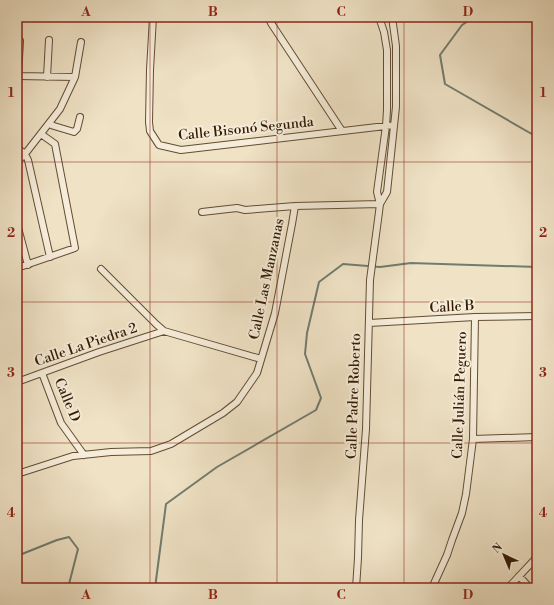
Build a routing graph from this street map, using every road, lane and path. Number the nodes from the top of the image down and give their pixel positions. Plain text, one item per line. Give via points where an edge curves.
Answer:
1 (153, 17) edge
2 (268, 17) edge
3 (379, 17) edge
4 (392, 17) edge
5 (49, 40) dead end
6 (20, 41) dead end
7 (81, 42) dead end
8 (18, 76) edge
9 (47, 77) junction
10 (75, 77) junction
11 (80, 117) dead end
12 (49, 124) junction
13 (394, 124) junction
14 (386, 126) junction
15 (342, 131) junction
16 (41, 134) junction
17 (17, 148) edge
18 (25, 154) junction
19 (17, 162) edge
20 (380, 204) junction
21 (295, 206) junction
22 (202, 212) dead end
23 (17, 224) edge
24 (50, 257) junction
25 (28, 265) junction
26 (17, 268) edge
27 (101, 269) dead end
28 (537, 316) edge
29 (475, 317) junction
30 (369, 323) junction
31 (164, 331) junction
32 (261, 359) junction
33 (42, 373) junction
34 (17, 382) edge
35 (537, 436) edge
36 (473, 439) junction
37 (84, 455) junction
38 (17, 474) edge
39 (537, 557) edge
40 (519, 576) junction
41 (356, 588) edge
42 (432, 588) edge
43 (508, 588) edge
44 (530, 588) edge

1 - 15 street, Calle Bisonó Segunda via 149,122 150,131 159,145 181,150
2 - 15 street
3 - 14 street via 387,50
4 - 13 street via 396,46
5 - 9 street
6 - 8 street
7 - 10 street
8 - 9 street
9 - 10 street
10 - 12 street via 60,109
11 - 12 street via 74,132
12 - 16 street
13 - 14 street, Calle Bisonó Segunda
13 - 20 street via 387,192
14 - 15 street, Calle Bisonó Segunda
14 - 20 street via 377,192
16 - 18 street
16 - 24 street via 55,144 74,248
17 - 18 street
18 - 19 street
18 - 24 street
20 - 21 street
20 - 30 street, Calle Padre Roberto via 370,280
21 - 22 street
21 - 32 street, Calle Las Manzanas via 275,313
23 - 25 street
24 - 25 street
25 - 26 street
27 - 31 street
28 - 29 street, Calle B
29 - 30 street, Calle B
29 - 36 street, Calle Julián Peguero
30 - 41 street, Calle Padre Roberto via 366,429
31 - 32 street
31 - 33 street, Calle La Piedra 2
32 - 37 street, Calle Las Manzanas via 257,373 237,402 171,444 151,451
33 - 34 street, Calle La Piedra 2
33 - 37 street, Calle D via 61,423
35 - 36 street
36 - 42 street, Calle Julián Peguero via 462,513
37 - 38 street, Calle Las Manzanas via 73,456
39 - 40 street
40 - 43 street
40 - 44 street

